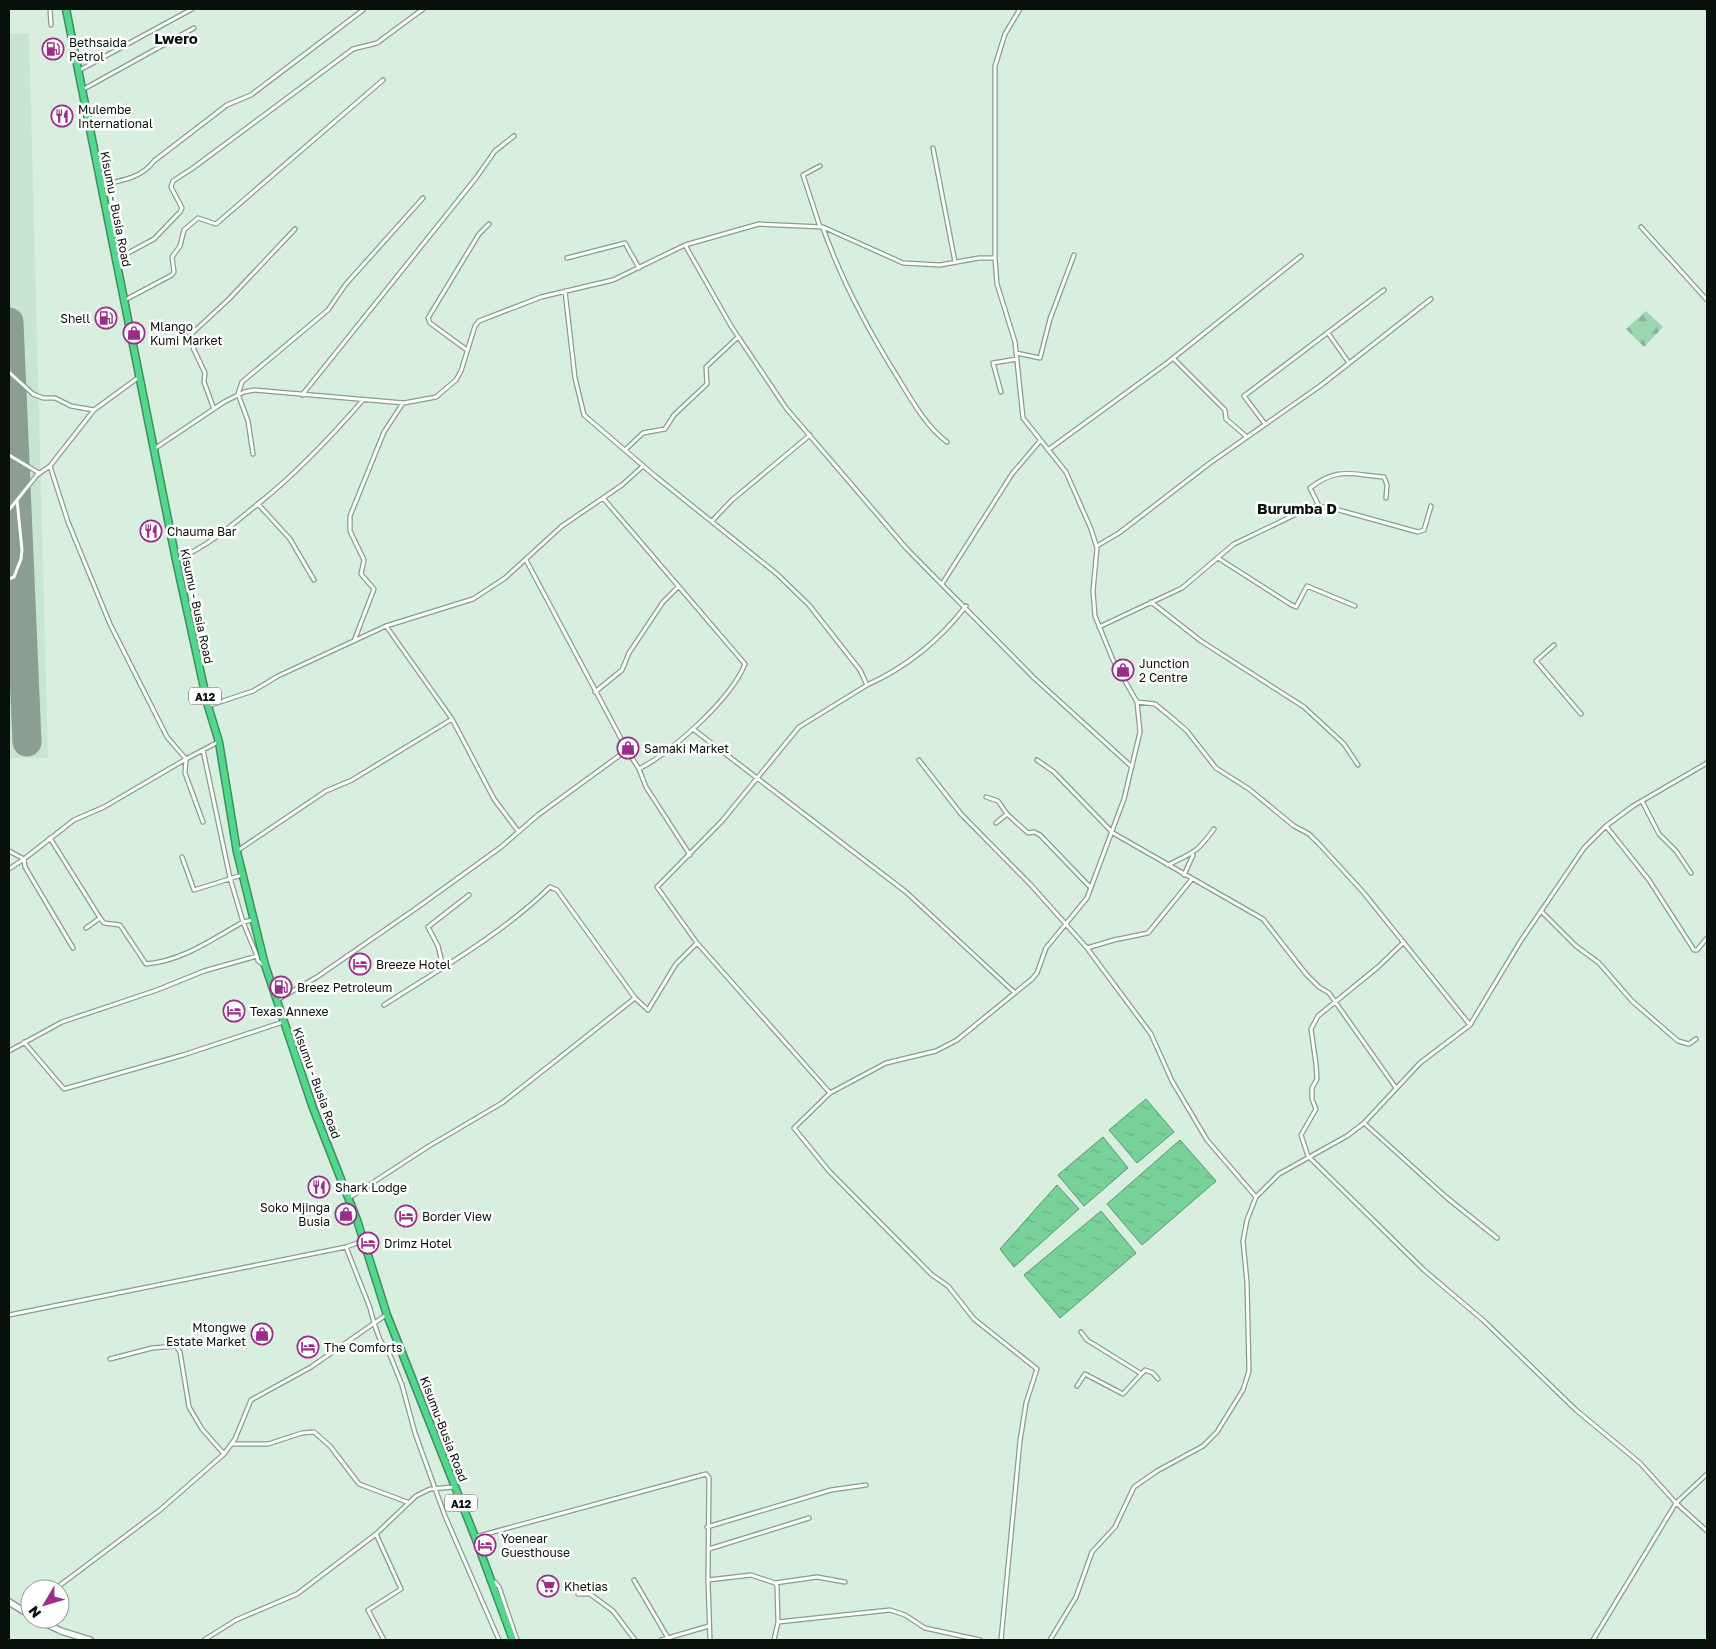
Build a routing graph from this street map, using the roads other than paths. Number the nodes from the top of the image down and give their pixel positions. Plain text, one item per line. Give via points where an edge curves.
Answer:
1 (50, 9) edge
2 (66, 9) edge
3 (192, 9) edge
4 (424, 9) edge
5 (1020, 9) edge
6 (363, 10) dead end
7 (51, 25) dead end
8 (194, 28) dead end
9 (78, 71) junction
10 (383, 80) dead end
11 (82, 90) junction
12 (514, 136) dead end
13 (933, 148) dead end
14 (820, 166) dead end
15 (100, 185) junction
16 (423, 198) dead end
17 (488, 224) dead end
18 (821, 227) junction
19 (1641, 227) dead end
20 (295, 229) dead end
21 (685, 244) junction
22 (1074, 255) dead end
23 (1301, 256) dead end
24 (567, 258) dead end
25 (995, 258) junction
26 (115, 260) junction
27 (955, 262) junction
28 (639, 268) junction
29 (1384, 290) dead end
30 (565, 292) junction
31 (1431, 299) dead end
32 (1707, 300) edge
33 (123, 301) junction
34 (1328, 332) junction
35 (738, 336) junction
36 (467, 350) junction
37 (1016, 353) junction
38 (1173, 358) junction
39 (1017, 359) junction
40 (1349, 363) junction
41 (9, 372) edge
42 (139, 377) junction
43 (1001, 392) dead end
44 (238, 394) junction
45 (302, 395) junction
46 (364, 400) junction
47 (404, 403) junction
48 (214, 409) junction
49 (94, 410) junction
50 (1266, 424) junction
51 (810, 435) junction
52 (1247, 437) junction
53 (1040, 441) junction
54 (947, 442) dead end
55 (154, 449) junction
56 (625, 450) junction
57 (1048, 450) junction
58 (253, 454) dead end
59 (9, 455) edge
60 (50, 466) junction
61 (643, 466) junction
62 (40, 473) junction
63 (603, 498) junction
64 (1386, 498) dead end
65 (16, 500) junction
66 (258, 504) junction
67 (1319, 506) junction
68 (1431, 506) dead end
69 (9, 510) edge
70 (713, 520) junction
71 (1097, 546) junction
72 (1218, 558) junction
73 (176, 560) junction
74 (526, 560) junction
75 (9, 579) edge
76 (314, 580) dead end
77 (942, 584) junction
78 (678, 587) junction
79 (1151, 602) junction
80 (966, 606) junction
81 (1355, 606) dead end
82 (386, 626) junction
83 (1099, 627) junction
84 (354, 640) junction
85 (1554, 645) dead end
86 (867, 685) junction
87 (595, 692) junction
88 (1137, 702) junction
89 (208, 706) junction
90 (1581, 714) dead end
91 (452, 719) junction
92 (693, 729) junction
93 (219, 742) junction
94 (203, 750) junction
95 (627, 750) junction
96 (186, 759) junction
97 (919, 760) dead end
98 (1037, 760) dead end
99 (1707, 763) edge
100 (1358, 765) dead end
101 (1132, 767) junction
102 (639, 769) junction
103 (757, 780) junction
104 (986, 797) dead end
105 (1642, 801) junction
106 (1007, 814) junction
107 (203, 822) dead end
108 (996, 823) dead end
109 (1606, 826) junction
110 (1214, 829) dead end
111 (518, 831) junction
112 (1113, 833) junction
113 (50, 838) junction
114 (1196, 850) junction
115 (9, 851) edge
116 (237, 852) junction
117 (690, 855) junction
118 (182, 857) dead end
119 (24, 859) junction
120 (1167, 866) junction
121 (9, 870) edge
122 (1691, 873) dead end
123 (242, 875) junction
124 (1184, 875) junction
125 (230, 878) junction
126 (1192, 879) junction
127 (1091, 888) junction
128 (469, 896) dead end
129 (1542, 912) junction
130 (100, 918) junction
131 (253, 920) junction
132 (243, 922) junction
133 (1066, 923) junction
134 (86, 928) dead end
135 (1707, 938) edge
136 (1404, 942) junction
137 (697, 944) junction
138 (73, 948) dead end
139 (1087, 948) junction
140 (257, 956) junction
141 (265, 965) junction
142 (443, 967) junction
143 (1014, 992) junction
144 (635, 998) junction
145 (276, 1000) junction
146 (1336, 1003) junction
147 (384, 1005) dead end
148 (283, 1022) junction
149 (1470, 1025) junction
150 (1696, 1039) dead end
151 (24, 1042) junction
152 (9, 1051) edge
153 (1396, 1088) junction
154 (830, 1093) junction
155 (1364, 1123) junction
156 (1308, 1156) junction
157 (1256, 1197) junction
158 (349, 1198) junction
159 (1497, 1238) dead end
160 (363, 1240) junction
161 (346, 1247) junction
162 (9, 1315) edge
163 (387, 1315) junction
164 (374, 1323) junction
165 (1081, 1332) dead end
166 (110, 1359) dead end
167 (408, 1365) joint
168 (1140, 1374) junction
169 (1158, 1379) dead end
170 (1077, 1386) dead end
171 (232, 1444) junction
172 (224, 1454) junction
173 (1707, 1474) edge
174 (866, 1484) dead end
175 (454, 1487) junction
176 (434, 1488) junction
177 (407, 1502) dead end
178 (1676, 1503) junction
179 (809, 1518) dead end
180 (707, 1527) junction
181 (1707, 1531) edge
182 (376, 1534) junction
183 (475, 1537) junction
184 (709, 1549) junction
185 (68, 1579) edge
186 (634, 1580) dead end
187 (708, 1580) junction
188 (492, 1582) junction
189 (845, 1582) dead end
190 (775, 1583) junction
191 (578, 1594) dead end
192 (9, 1602) edge
193 (20, 1608) edge
194 (778, 1622) junction
195 (709, 1626) junction
196 (54, 1629) edge
197 (668, 1638) junction
198 (90, 1640) edge
199 (204, 1640) edge
200 (384, 1640) edge
201 (499, 1640) edge
202 (512, 1640) edge
203 (517, 1640) edge
204 (635, 1640) edge
205 (660, 1640) edge
206 (710, 1640) edge
207 (774, 1640) edge
208 (980, 1640) edge
209 (1001, 1640) edge
210 (1050, 1640) edge
211 (1593, 1640) edge

1 - 7 street
2 - 9 highway, Kisumu - Busia Road / A12
3 - 9 street
4 - 26 street via 377,43 353,49 173,181 171,187 182,208 180,212 154,239
5 - 25 street via 1012,18 995,66
6 - 15 street via 251,95 227,105 154,161 148,170
8 - 11 street
9 - 11 highway, Kisumu - Busia Road / A12
10 - 33 street via 216,224 198,218 184,230 180,246 172,257 172,275
11 - 15 highway, Kisumu - Busia Road / A12
12 - 45 street via 494,151 476,178
13 - 27 street
14 - 18 street via 803,175
15 - 26 highway, Kisumu - Busia Road / A12
16 - 44 street via 346,284 328,310 242,382
17 - 36 street via 428,318 430,323
18 - 21 street via 759,224
18 - 27 street via 903,263
18 - 54 street via 866,326 927,422
19 - 32 street
20 - 48 street via 230,299 188,337 205,373 204,382
21 - 28 street
21 - 35 street
22 - 37 street via 1050,319 1040,358
23 - 38 street
24 - 28 street via 626,243
25 - 27 street
25 - 37 street via 997,284
26 - 33 highway, Kisumu - Busia Road / A12
28 - 30 street via 612,280
29 - 34 street
30 - 36 street via 541,297 479,321
30 - 56 street via 582,412
31 - 40 street
33 - 42 highway, Kisumu - Busia Road / A12
34 - 40 street
34 - 50 street via 1244,396
35 - 51 street via 786,408
35 - 56 street via 706,367 707,384 674,415 669,425 659,431 643,433
36 - 47 street via 461,371 447,390 436,397
37 - 39 street
38 - 52 street via 1225,410 1226,419
38 - 57 street
39 - 43 street via 993,363
39 - 53 street via 1023,418
40 - 50 street
41 - 49 street via 33,394
42 - 49 street
42 - 55 highway, Kisumu - Busia Road / A12
44 - 45 street via 254,390
44 - 48 street
44 - 58 street via 248,422
45 - 46 street
46 - 47 street
46 - 66 street via 305,464
47 - 84 street via 384,432 350,516 350,531 364,560 361,574 374,588
48 - 55 street
49 - 60 street
50 - 52 street
51 - 70 street via 732,500
51 - 77 street via 906,548
52 - 71 street
53 - 57 street
53 - 77 street via 1012,474
55 - 73 highway, Kisumu - Busia Road / A12
56 - 61 street
57 - 71 street via 1066,472
59 - 62 street
60 - 62 street
60 - 96 street via 68,522 110,624 167,737
61 - 63 street
61 - 70 street
62 - 65 street
63 - 74 street via 562,526
63 - 78 street
64 - 67 street via 1384,477 1341,473 1326,476 1310,488
65 - 69 street
65 - 75 street via 21,559 14,577
66 - 73 street via 214,540
66 - 76 street via 290,539
67 - 68 street via 1418,532 1424,530
67 - 72 street via 1252,534
70 - 86 street via 808,605 860,670
71 - 83 street via 1093,591
72 - 79 street via 1182,588
72 - 81 street via 1296,607 1307,586
73 - 89 highway, Kisumu - Busia Road / A12
74 - 82 street via 489,591 473,599
74 - 87 street
77 - 80 street
78 - 87 street via 663,602 629,653 622,670
78 - 92 street via 745,664 743,672
79 - 83 street
79 - 100 street via 1208,646 1304,707 1344,744
80 - 86 street via 931,645 899,669
80 - 101 street via 1034,678
82 - 84 street
82 - 91 street
83 - 88 street
84 - 89 street via 252,691
85 - 90 street via 1536,661
86 - 103 street via 799,727
87 - 95 street
88 - 101 street via 1140,732
88 - 136 street via 1154,704 1171,717 1187,731 1216,768 1309,834
89 - 93 highway, Kisumu - Busia Road / A12
91 - 111 street via 494,799
91 - 116 street via 352,780 326,791
92 - 102 street
92 - 103 street
93 - 94 street
93 - 116 highway, Kisumu - Busia Road / A12
94 - 96 street
94 - 125 street
95 - 102 street
95 - 111 street
96 - 107 street via 185,773
96 - 113 street via 104,807 74,820
97 - 133 street via 960,814
98 - 112 street via 1054,772
99 - 105 street
101 - 112 street
102 - 117 street via 646,787
103 - 117 street
103 - 143 street via 906,892
104 - 106 street via 998,801
105 - 109 street
105 - 122 street via 1659,834
106 - 108 street
106 - 127 street via 1028,834 1040,835
109 - 129 street via 1584,848
109 - 135 street via 1649,880 1694,950
110 - 114 street via 1206,843
111 - 145 street via 418,907
112 - 120 street
112 - 127 street
113 - 119 street
113 - 130 street
114 - 120 street via 1189,857
114 - 124 street
115 - 119 street
116 - 123 highway, Kisumu - Busia Road / A12
117 - 137 street via 656,887
118 - 125 street via 194,890
119 - 121 street
119 - 138 street via 25,867
120 - 124 street
123 - 125 street
123 - 131 highway, Kisumu - Busia Road / A12
124 - 126 street
125 - 132 street
126 - 139 street via 1148,933
126 - 146 street via 1263,919 1300,967
127 - 133 street via 1087,898
128 - 142 street via 428,927 438,946
129 - 149 street
129 - 150 street via 1576,946 1599,963 1632,1001 1678,1042 1689,1044
130 - 132 street via 104,923 120,924 146,964 186,954
130 - 134 street
131 - 132 street
131 - 141 highway, Kisumu - Busia Road / A12
132 - 140 street
133 - 139 street
133 - 143 street via 1046,948 1037,972
136 - 146 street
136 - 149 street
137 - 144 street via 676,964 649,1010
137 - 154 street
139 - 157 street via 1151,1034 1172,1081 1207,1140
140 - 141 street via 258,961
140 - 151 street via 204,971 74,1018
141 - 145 highway, Kisumu - Busia Road / A12
142 - 144 street via 553,887
142 - 147 street
143 - 154 street via 943,1048 886,1063
144 - 158 street via 502,1103
145 - 148 highway, Kisumu - Busia Road / A12
146 - 153 street
146 - 156 street via 1318,1016 1311,1029 1316,1064 1312,1099 1316,1109 1301,1135
148 - 151 street via 64,1089
148 - 158 highway, Kisumu - Busia Road / A12
149 - 153 street via 1420,1064
151 - 152 street
153 - 155 street
154 - 209 street via 798,1122 794,1128 796,1133 829,1171 948,1286 974,1320 1037,1369 1026,1403 1020,1441
155 - 156 street via 1347,1136
155 - 159 street
156 - 157 street via 1280,1174
156 - 178 street via 1424,1270 1484,1321 1576,1410 1640,1463
157 - 210 street via 1243,1241 1249,1371 1243,1390 1217,1432 1203,1446 1157,1470 1134,1487 1115,1527 1092,1552 1076,1597
158 - 160 highway, Kisumu - Busia Road / A12
160 - 161 street
160 - 163 highway, Kisumu - Busia Road / A12
161 - 162 street
161 - 164 street
163 - 164 street
163 - 167 highway, Kisumu - Busia Road / A12
164 - 171 street via 311,1366 251,1400
164 - 176 street via 402,1385
165 - 168 street via 1087,1340
166 - 172 street via 152,1348 176,1346 180,1352 189,1407 202,1429
167 - 175 highway, Kisumu-Busia Road / A12
168 - 169 street via 1145,1370
168 - 170 street via 1123,1394 1085,1374
171 - 172 street
171 - 177 street via 268,1444 314,1432 330,1446 359,1484
172 - 185 street via 160,1510
173 - 178 street
174 - 180 street via 831,1490
175 - 176 street
175 - 183 highway, Kisumu-Busia Road / A12
176 - 182 street via 416,1496
176 - 201 street
178 - 181 street
178 - 211 street
179 - 184 street
180 - 183 street via 709,1478 706,1474
180 - 184 street
182 - 199 street via 297,1594 236,1620
182 - 200 street via 401,1589 368,1610
183 - 188 highway, Kisumu-Busia Road / A12
184 - 187 street
186 - 197 street
187 - 190 street via 752,1575
187 - 195 street
188 - 202 highway, Kisumu-Busia Road / A12
188 - 203 street via 499,1587
189 - 190 street via 817,1577
190 - 194 street
191 - 204 street via 590,1594 613,1610
192 - 193 street
194 - 207 street
194 - 208 street via 890,1610 925,1628
195 - 197 street
195 - 206 street
196 - 198 street
197 - 205 street

